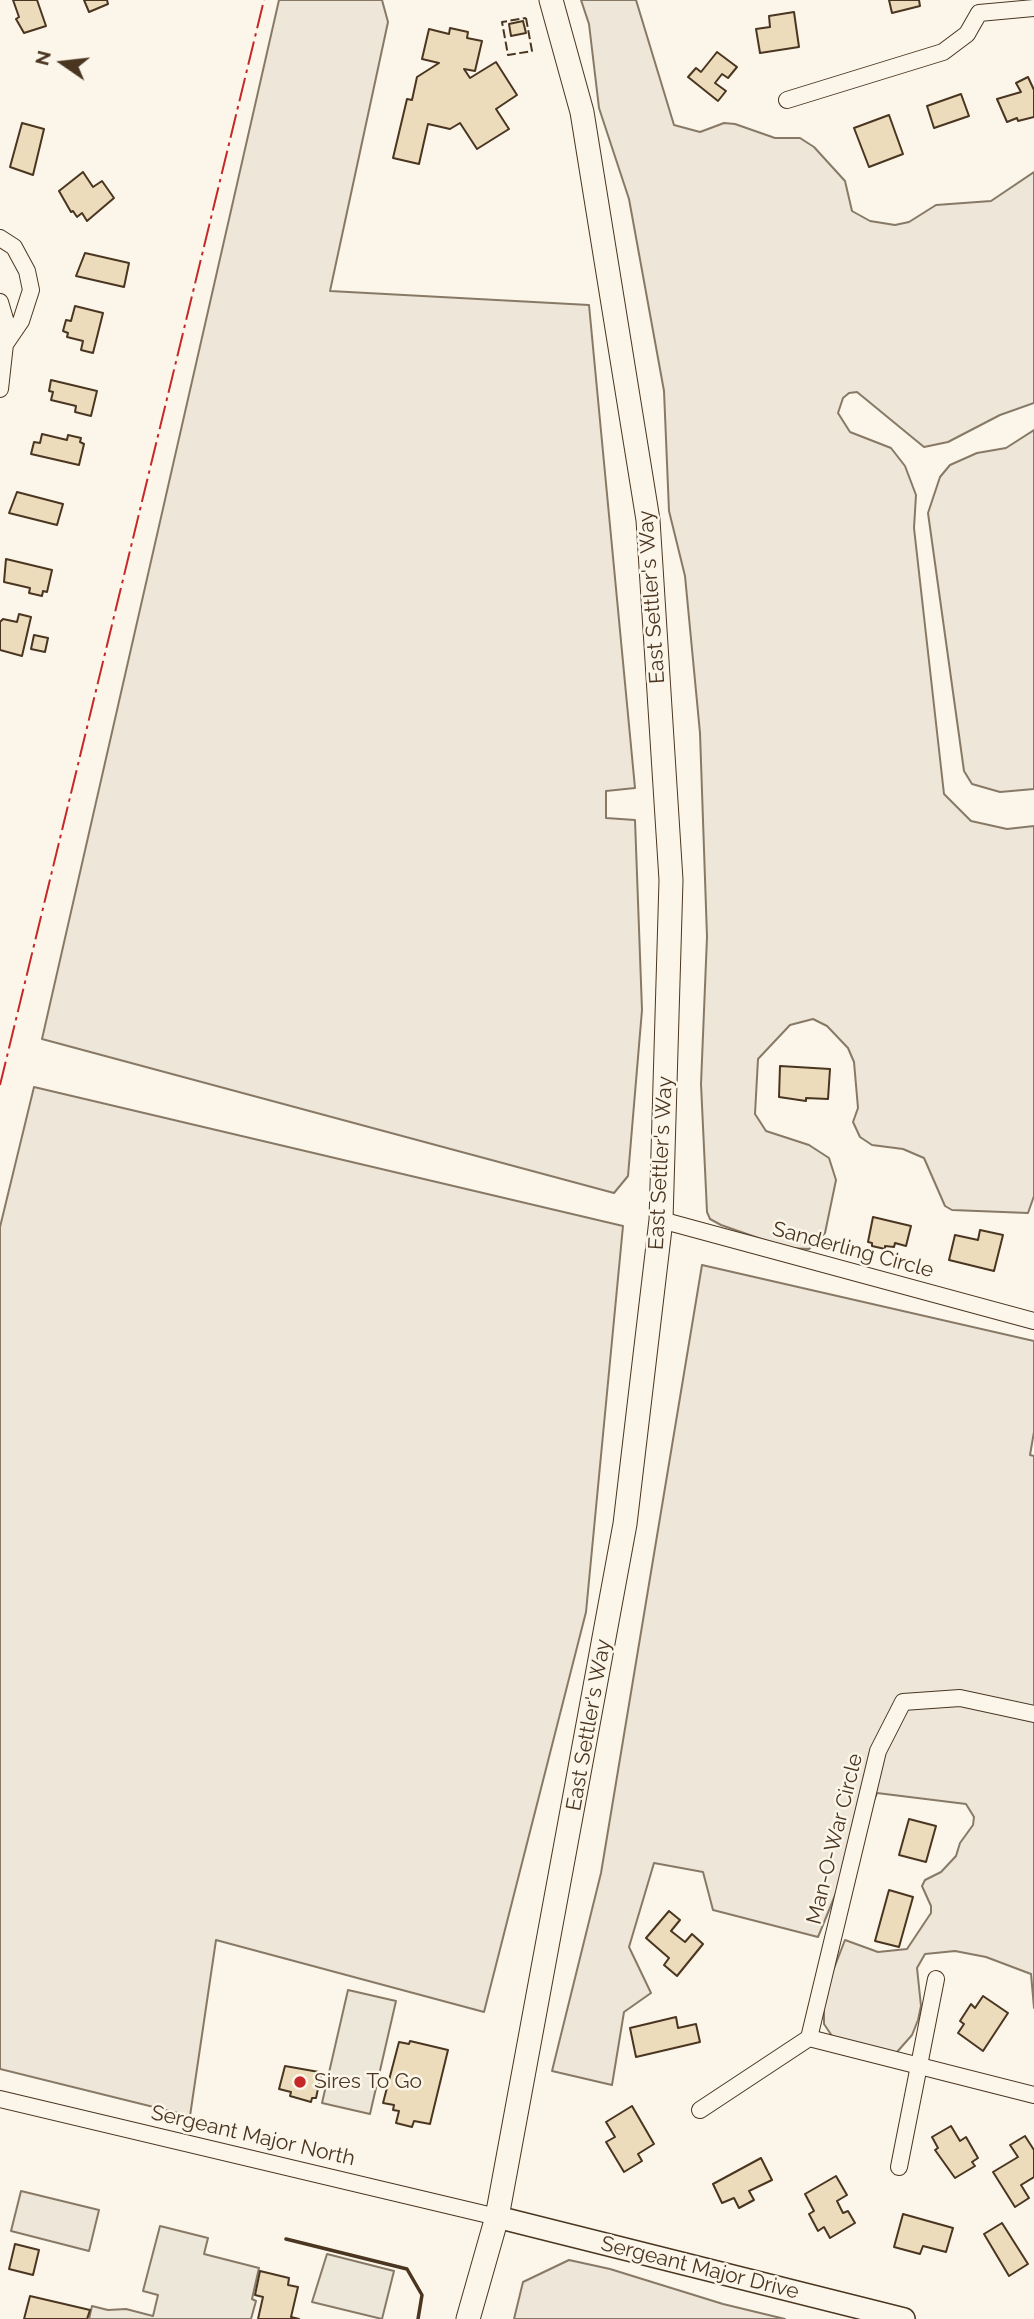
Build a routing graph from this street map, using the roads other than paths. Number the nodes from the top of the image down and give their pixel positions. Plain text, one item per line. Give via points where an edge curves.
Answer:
1 (551, 0) edge
2 (975, 6) edge
3 (1034, 8) edge
4 (787, 100) dead end
5 (0, 237) edge
6 (0, 302) edge
7 (6, 342) junction
8 (0, 389) edge
9 (661, 1220) junction
10 (1034, 1321) edge
11 (1034, 1714) edge
12 (936, 1979) dead end
13 (809, 2038) junction
14 (918, 2064) junction
15 (1034, 2095) edge
16 (0, 2099) edge
17 (700, 2110) dead end
18 (899, 2167) dead end
19 (497, 2217) junction
20 (468, 2319) edge
21 (904, 2319) edge

1 - 9 main road, East Settler's Way via 582,112 648,520 671,880
2 - 3 street
2 - 4 street via 967,34 943,52
5 - 7 street via 14,247 27,271 30,290 21,321
6 - 7 street
7 - 8 street
9 - 10 street, Sanderling Circle
9 - 19 main road, East Settler's Way via 625,1524
11 - 13 street, Man-O-War Circle via 960,1698 903,1702 878,1751
12 - 14 street
13 - 14 street
13 - 17 street
14 - 15 street
14 - 18 street
16 - 19 street, Sergeant Major North
19 - 20 main road, East Settler's Way
19 - 21 street, Sergeant Major Drive

